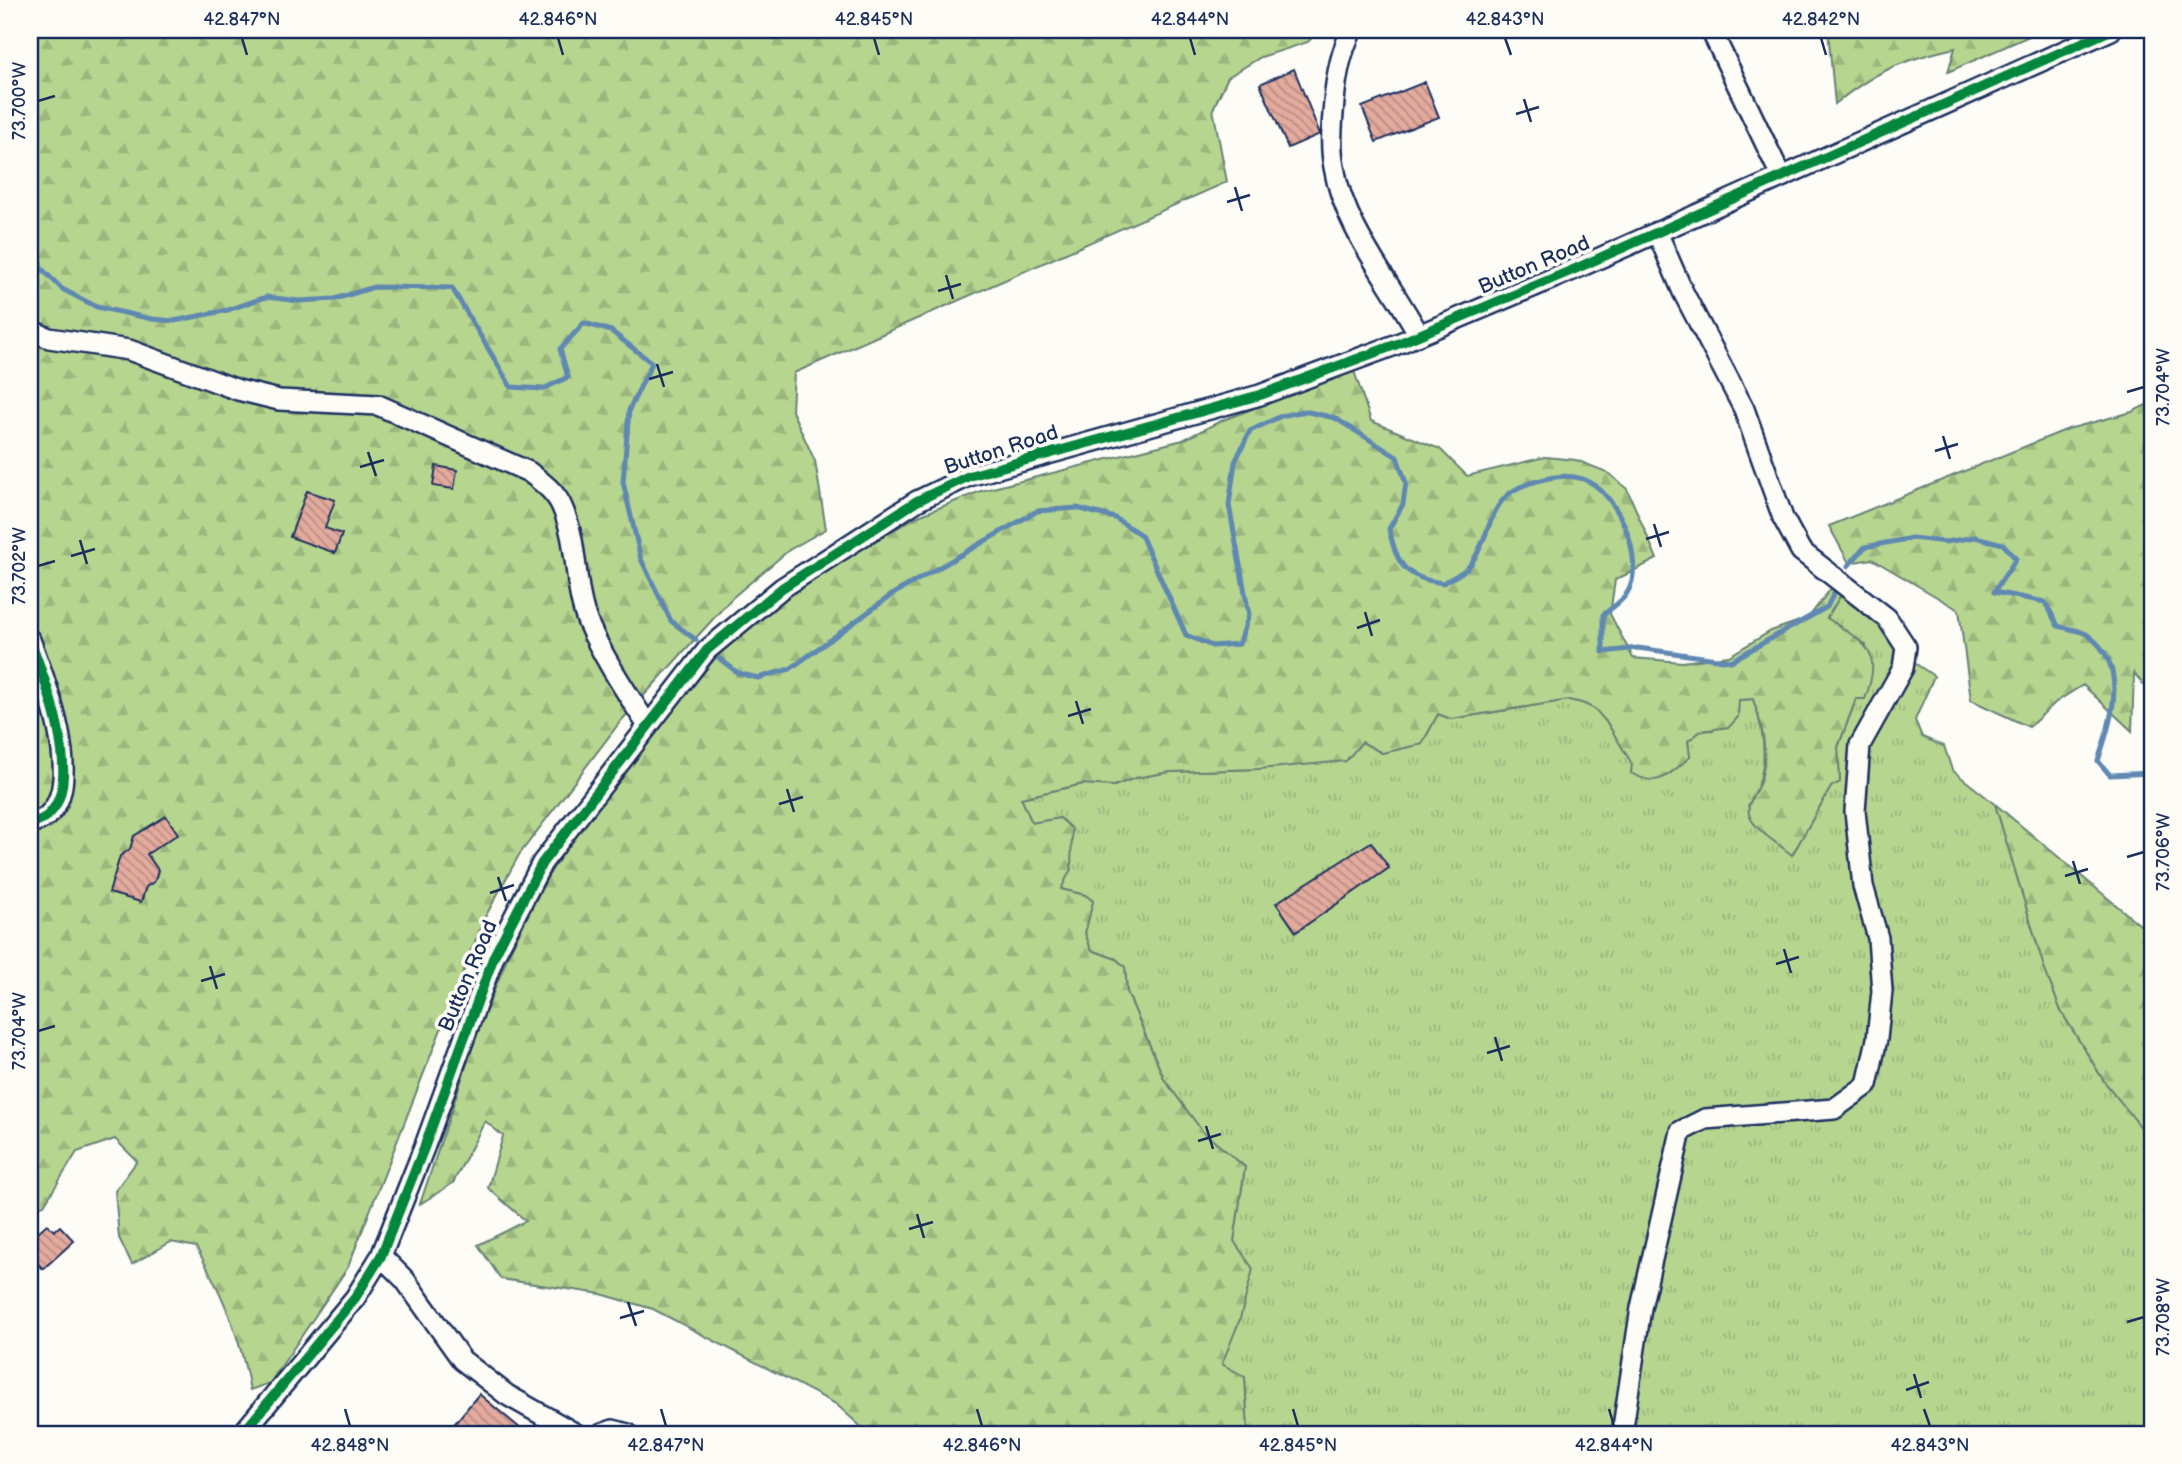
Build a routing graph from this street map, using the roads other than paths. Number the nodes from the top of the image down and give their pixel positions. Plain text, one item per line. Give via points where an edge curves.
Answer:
1 (1352, 30) edge
2 (1711, 30) edge
3 (2111, 30) edge
4 (1781, 176) junction
5 (1657, 232) junction
6 (30, 330) edge
7 (1419, 335) junction
8 (30, 640) edge
9 (648, 726) junction
10 (30, 824) edge
11 (381, 1256) junction
12 (255, 1416) junction
13 (242, 1434) edge
14 (264, 1434) edge
15 (576, 1434) edge
16 (602, 1434) edge
17 (628, 1434) edge
18 (1622, 1434) edge

1 - 7 street via 1342,49 1335,94 1334,167 1356,228
2 - 4 street
3 - 4 street, Button Road
4 - 5 street, Button Road
5 - 7 street, Button Road
5 - 18 street via 1744,409 1783,518 1801,551 1887,618 1906,647 1903,668 1860,745 1855,811 1863,886 1878,938 1882,991 1867,1085 1834,1109 1704,1119 1681,1131 1642,1308
6 - 9 street via 49,338 129,350 279,400 378,405 529,472 550,489 562,507 578,594 589,623
7 - 9 street, Button Road via 1260,395 969,476 917,501 782,588 745,618 707,650
8 - 10 street via 50,691 62,790 50,814
9 - 11 street, Button Road via 542,863 494,956
11 - 12 street, Button Road via 355,1298
11 - 15 street via 405,1280 462,1360 507,1395
12 - 13 street, Button Road
12 - 14 street
16 - 17 street via 613,1430

